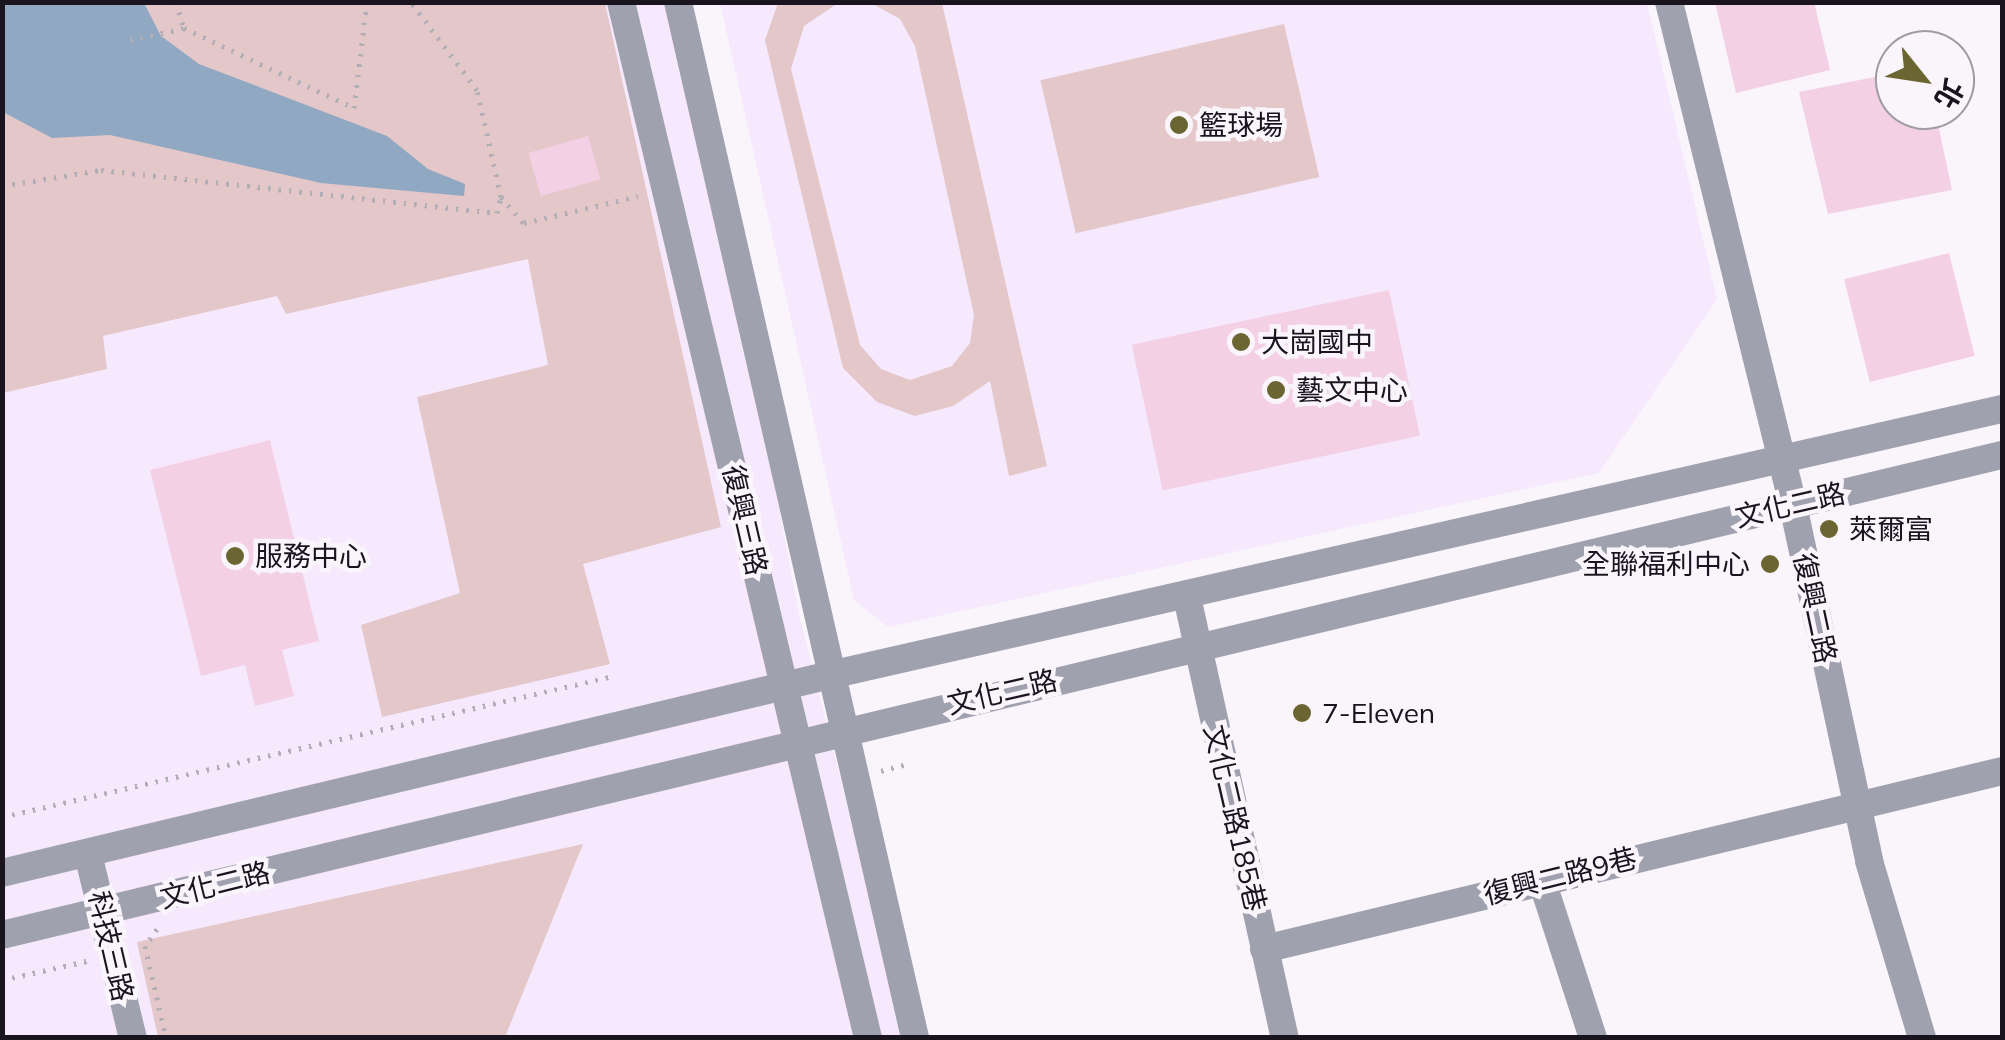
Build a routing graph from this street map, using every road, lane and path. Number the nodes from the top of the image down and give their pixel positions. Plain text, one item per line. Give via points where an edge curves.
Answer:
1 (176, 2) edge
2 (367, 2) edge
3 (411, 2) edge
4 (621, 2) edge
5 (678, 2) edge
6 (1669, 2) edge
7 (184, 28) junction
8 (130, 40) dead end
9 (2, 186) edge
10 (667, 190) junction
11 (501, 197) junction
12 (2002, 409) edge
13 (2002, 455) edge
14 (1783, 461) junction
15 (1793, 505) junction
16 (1188, 597) junction
17 (1197, 646) junction
18 (830, 675) junction
19 (613, 676) dead end
20 (785, 686) junction
21 (842, 729) junction
22 (800, 740) junction
23 (2002, 771) edge
24 (1855, 801) junction
25 (2, 817) edge
26 (88, 854) junction
27 (2, 873) edge
28 (1542, 880) junction
29 (104, 912) junction
30 (174, 925) dead end
31 (2, 935) edge
32 (1264, 949) junction
33 (99, 958) dead end
34 (2, 980) edge
35 (133, 1038) edge
36 (166, 1038) edge
37 (868, 1038) edge
38 (914, 1038) edge
39 (1285, 1038) edge
40 (1593, 1038) edge
41 (1922, 1038) edge

1 - 7 path
2 - 7 path via 354,108
3 - 11 path via 477,90
4 - 10 street, 復興三路
5 - 18 street, 復興三路
6 - 14 street, 復興二路
7 - 8 path
9 - 11 path via 101,170 476,215 497,213
10 - 11 path via 524,223
10 - 20 street, 復興三路
12 - 14 street, 文化二路
13 - 15 street, 文化二路
14 - 15 street, 復興二路
14 - 16 street, 文化二路
15 - 17 street, 文化二路
15 - 24 street, 復興二路
16 - 17 street, 文化二路185巷
16 - 18 street, 文化二路
17 - 21 street, 文化二路
17 - 32 street, 文化二路185巷
18 - 20 street, 文化二路
18 - 21 street, 復興三路
19 - 25 path
20 - 22 street, 復興三路
20 - 26 street, 文化二路
21 - 22 street, 文化二路
21 - 38 street, 復興三路
22 - 29 street, 文化二路
22 - 37 street, 復興三路
23 - 24 street, 復興二路9巷
24 - 28 street, 復興二路9巷
24 - 41 street, 復興二路
26 - 27 street, 文化二路
26 - 29 street, 科技三路
28 - 32 street, 復興二路9巷
28 - 40 street
29 - 31 street, 文化二路
29 - 35 street, 科技三路
30 - 36 path via 155,930 145,946
32 - 39 street, 文化二路185巷
33 - 34 path

